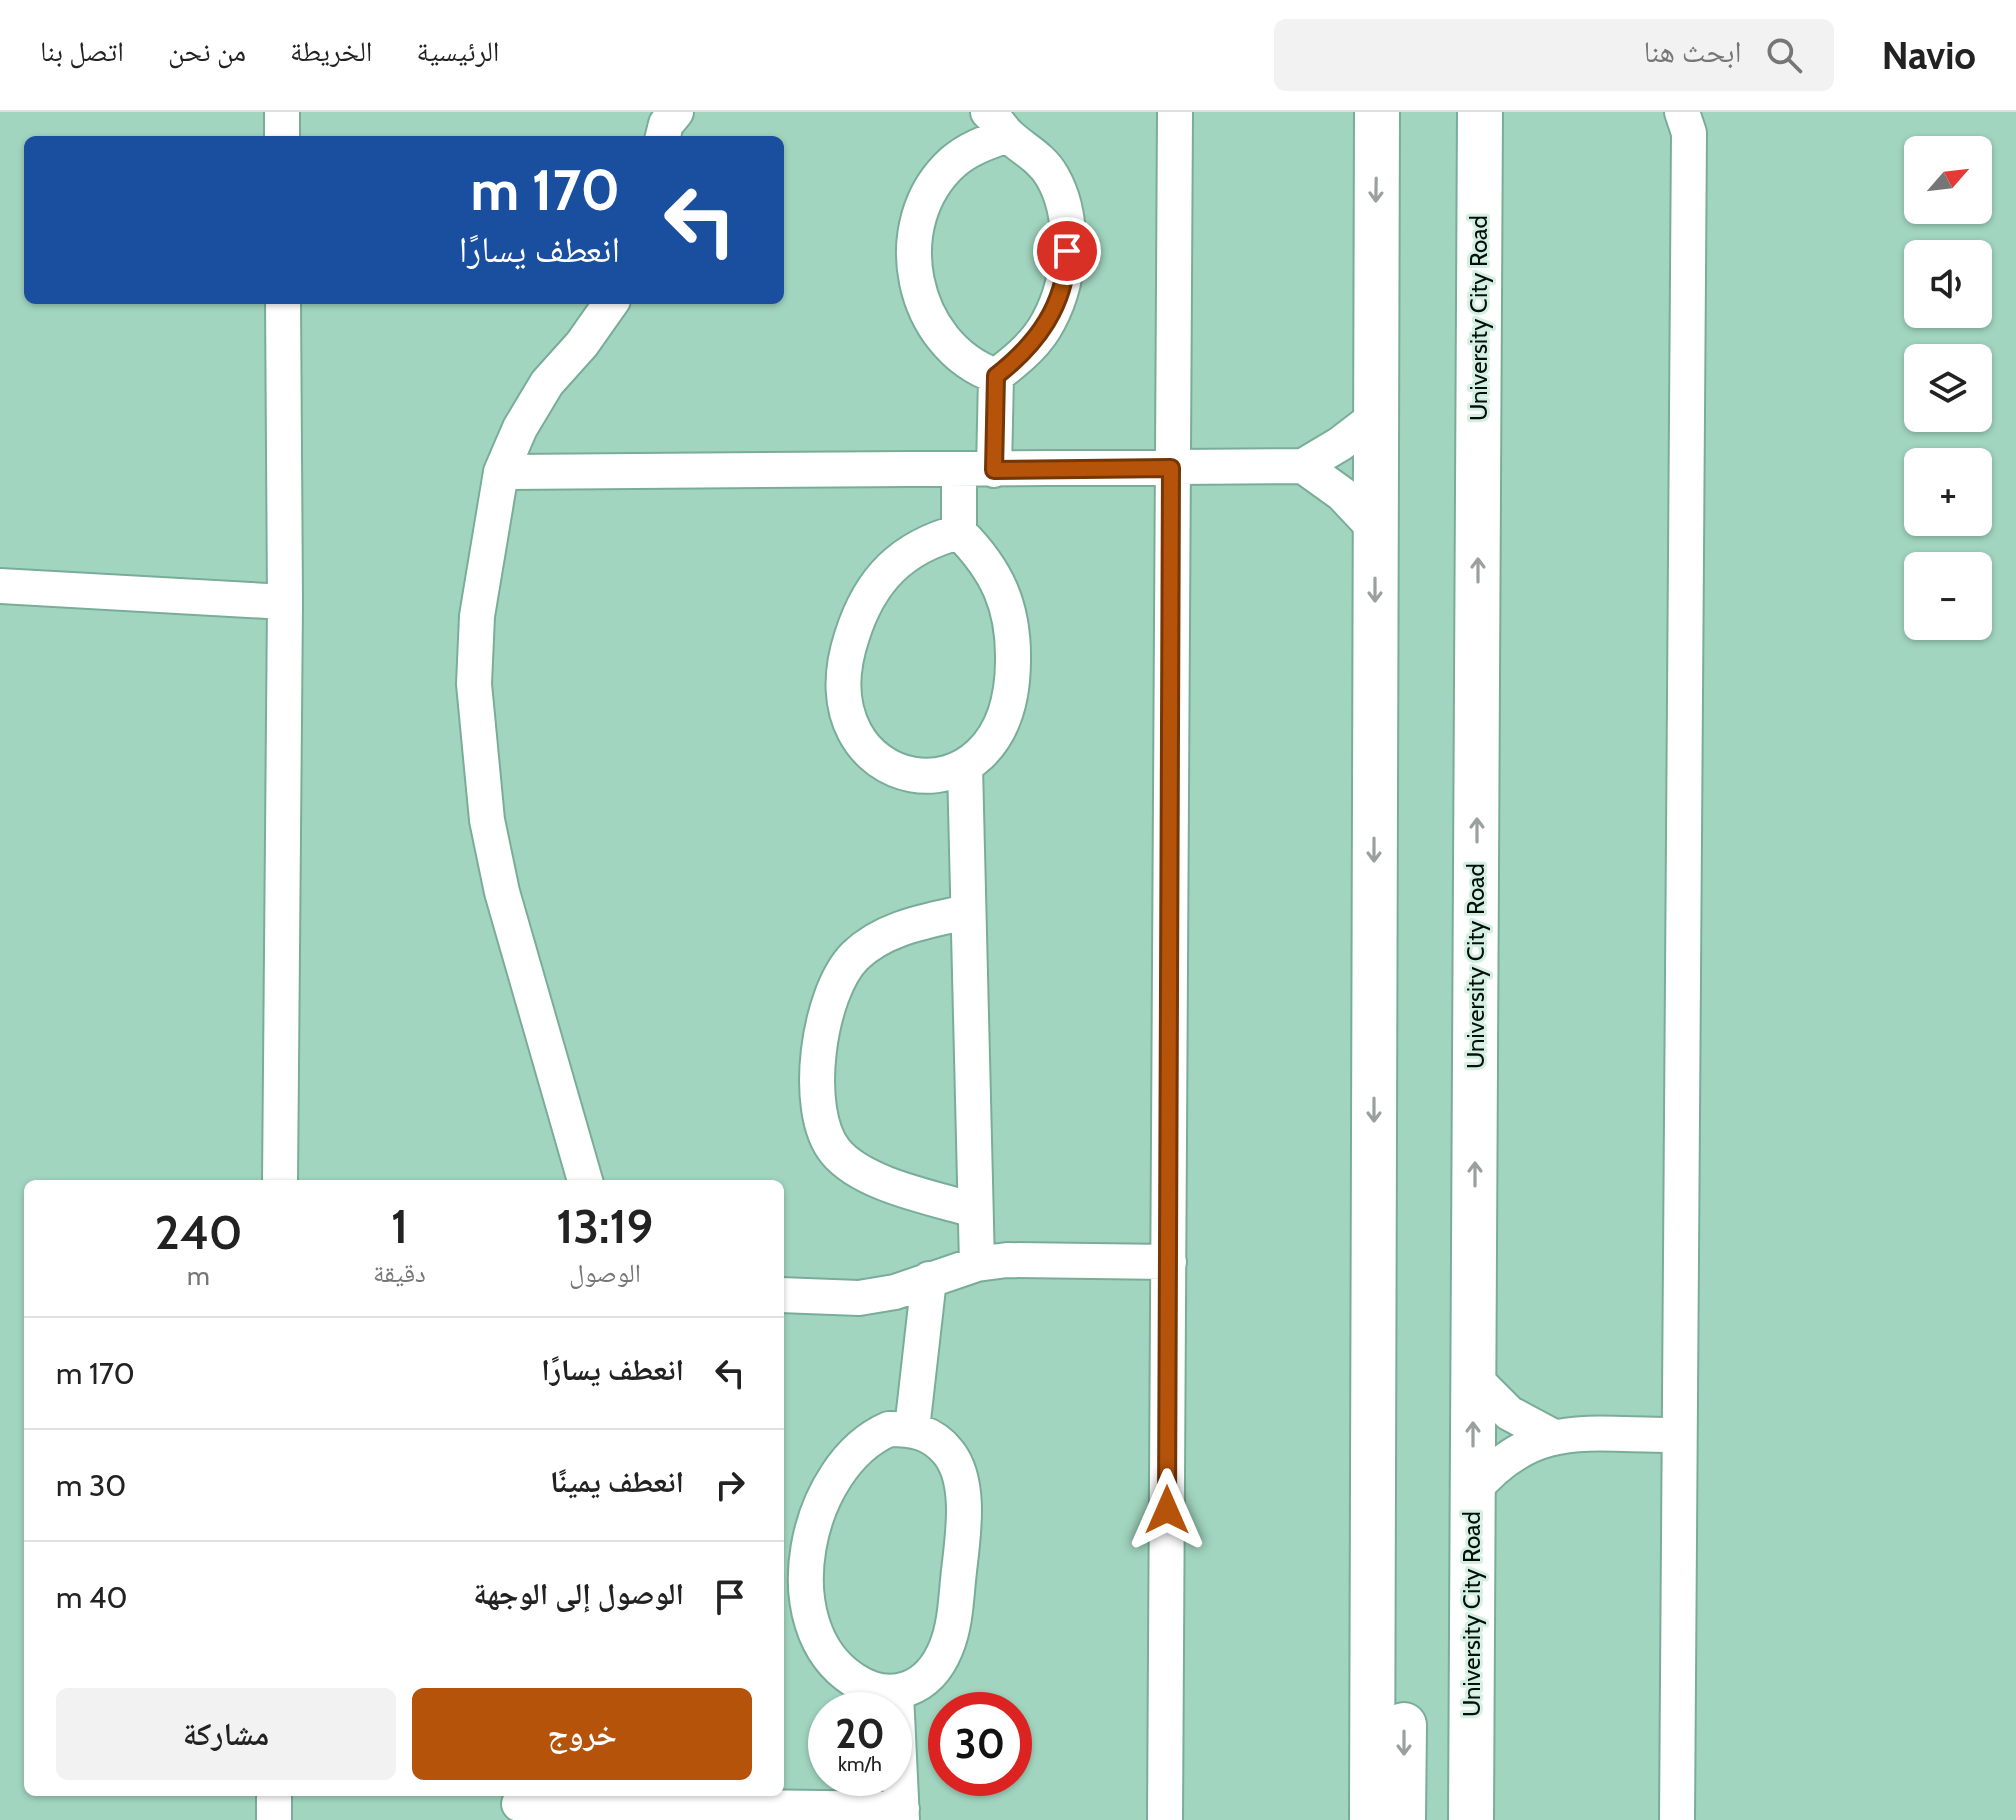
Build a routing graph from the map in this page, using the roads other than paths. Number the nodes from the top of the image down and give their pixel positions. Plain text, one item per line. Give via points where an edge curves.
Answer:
1 (282, 112) edge
2 (676, 112) edge
3 (1175, 112) edge
4 (1377, 112) edge
5 (1480, 112) edge
6 (1682, 112) edge
7 (998, 123) edge
8 (282, 136) edge
9 (663, 136) edge
10 (283, 304) edge
11 (610, 304) edge
12 (996, 376) junction
13 (1374, 418) junction
14 (1303, 466) junction
15 (1171, 468) junction
16 (994, 470) junction
17 (959, 471) junction
18 (501, 472) junction
19 (1375, 529) junction
20 (959, 532) junction
21 (0, 586) edge
22 (285, 602) junction
23 (965, 767) junction
24 (967, 912) junction
25 (280, 1180) edge
26 (585, 1180) edge
27 (974, 1210) junction
28 (1169, 1262) junction
29 (977, 1264) junction
30 (929, 1279) junction
31 (784, 1295) edge
32 (1474, 1378) junction
33 (912, 1429) junction
34 (1678, 1435) junction
35 (1552, 1436) junction
36 (1473, 1491) junction
37 (1374, 1676) junction
38 (886, 1692) edge
39 (900, 1692) edge
40 (274, 1796) edge
41 (518, 1805) edge
42 (902, 1814) edge
43 (274, 1820) edge
44 (1165, 1820) edge
45 (1372, 1820) edge
46 (1403, 1820) edge
47 (1471, 1820) edge
48 (1677, 1820) edge

1 - 8 street
2 - 9 street
3 - 15 street
4 -> 13 main road
32 -> 5 main road, University City Road
6 - 34 street via 1689,133
7 - 12 street via 1052,176 1064,204 1067,267 1043,330
7 - 12 street via 932,188 920,218 915,255 917,288 928,319 946,346 971,368
10 - 22 street
11 - 18 street via 547,383
12 - 16 street
13 - 14 street
13 - 19 main road
14 - 15 street
14 - 19 street via 1342,494
15 - 16 street
15 - 28 street
16 - 17 street
17 - 18 street
17 - 20 street
18 - 26 street via 477,616 474,684 487,820 502,892
19 -> 37 main road
20 - 23 street via 986,559 1005,597 1014,637 1009,711 992,743
20 - 23 street via 926,541 896,562 873,589 846,653 842,689 848,723 868,752 896,771 930,778
21 - 22 street
22 - 25 street
23 - 24 street
24 - 27 street
24 - 27 street via 906,927 854,957 837,982 827,1011 817,1102 822,1128 835,1152 856,1170
27 - 29 street
28 - 29 street
28 - 44 street
29 - 30 street
30 - 31 street via 859,1298
30 - 33 street
32 - 35 street via 1509,1413
36 -> 32 main road, University City Road
33 - 38 street via 889,1429 868,1438 851,1454 817,1512 807,1567 822,1646 840,1671 866,1688
33 - 39 street via 934,1438 950,1454 963,1501 963,1539 946,1649 935,1668
34 - 35 street
34 - 48 street
35 - 36 street via 1508,1455
36 - 47 main road, University City Road
37 - 45 main road
37 -> 46 main road via 1395,1699 1403,1718
40 - 43 street
41 - 42 street

